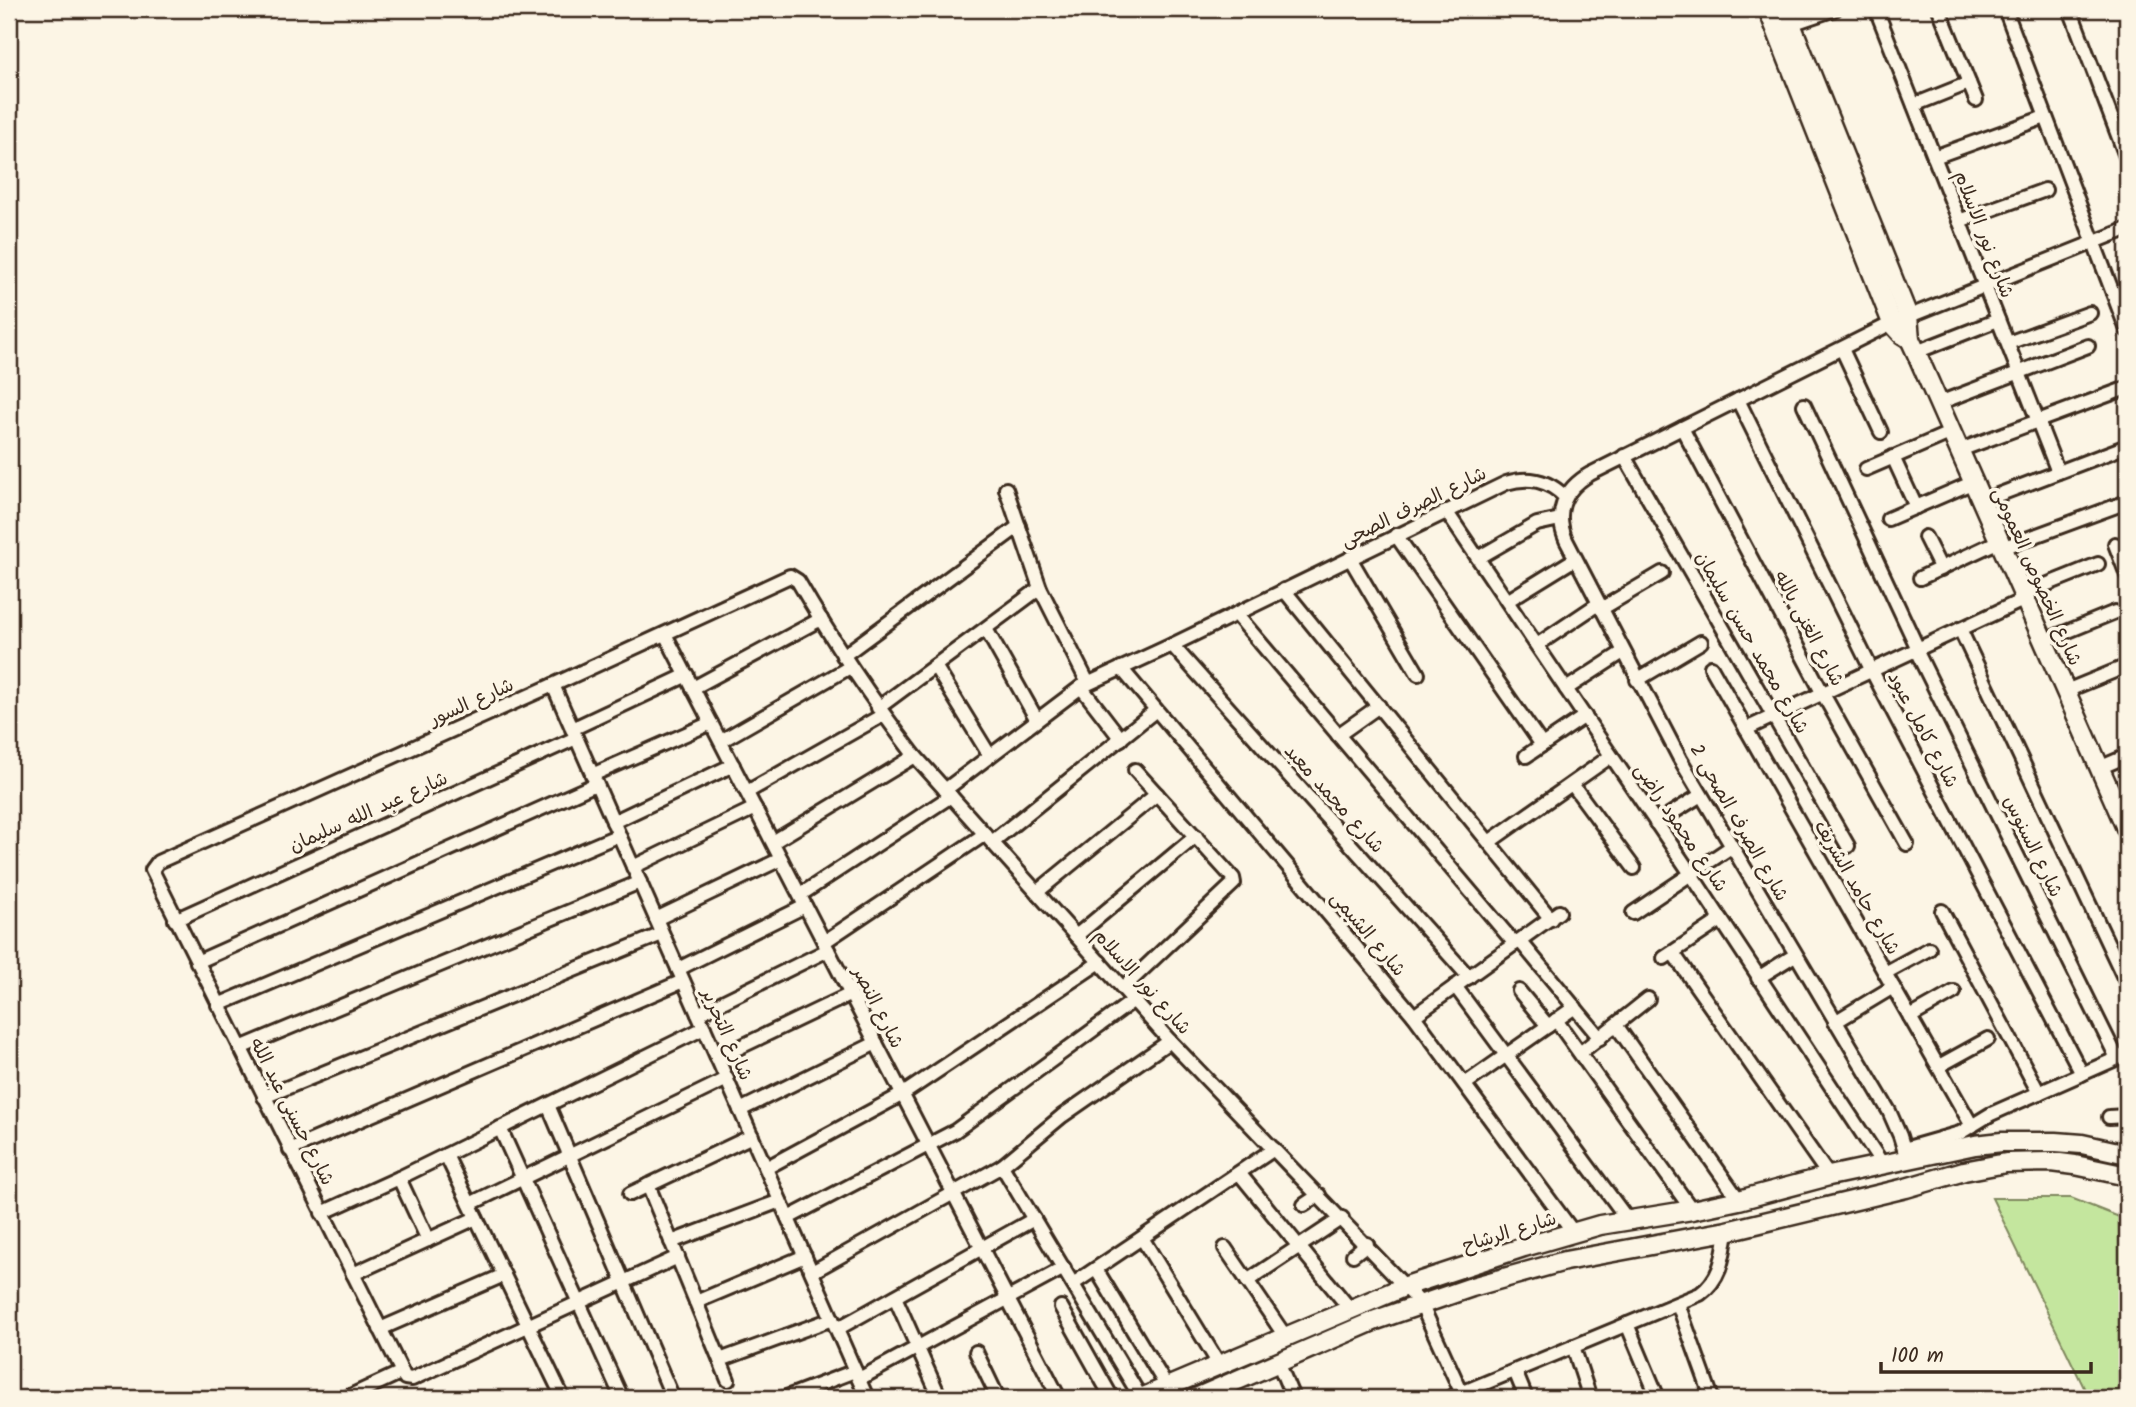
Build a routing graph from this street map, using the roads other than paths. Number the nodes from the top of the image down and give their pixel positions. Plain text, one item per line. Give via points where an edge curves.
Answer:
1 (1768, 9) edge
2 (1835, 9) edge
3 (1876, 9) edge
4 (1939, 9) edge
5 (2005, 9) edge
6 (2070, 9) edge
7 (1788, 16) edge
8 (1969, 83) junction
9 (1976, 100) dead end
10 (1914, 105) junction
11 (2045, 117) junction
12 (1934, 157) junction
13 (2127, 159) edge
14 (2045, 190) dead end
15 (1959, 221) junction
16 (2127, 229) edge
17 (2094, 242) junction
18 (1985, 286) junction
19 (2090, 313) dead end
20 (1900, 320) junction
21 (1998, 320) junction
22 (2127, 330) edge
23 (2008, 343) junction
24 (1913, 345) junction
25 (2088, 346) dead end
26 (1842, 349) junction
27 (2019, 372) junction
28 (2124, 389) dead end
29 (1738, 400) junction
30 (1939, 403) junction
31 (1804, 405) dead end
32 (2038, 421) junction
33 (1682, 428) junction
34 (1881, 432) dead end
35 (1952, 432) junction
36 (2127, 446) edge
37 (1960, 450) junction
38 (1624, 456) junction
39 (1893, 457) junction
40 (1866, 469) dead end
41 (2058, 472) junction
42 (1974, 482) junction
43 (1006, 489) dead end
44 (1565, 497) junction
45 (1982, 501) junction
46 (2127, 502) edge
47 (1916, 507) junction
48 (1446, 511) junction
49 (1560, 519) junction
50 (1888, 519) dead end
51 (1019, 526) junction
52 (1396, 536) junction
53 (1925, 537) dead end
54 (2115, 544) dead end
55 (2001, 545) junction
56 (1350, 558) junction
57 (1478, 558) junction
58 (1576, 559) junction
59 (2098, 564) dead end
60 (1941, 569) junction
61 (1662, 573) dead end
62 (2127, 575) edge
63 (1920, 578) dead end
64 (802, 587) joint
65 (1040, 588) junction
66 (1284, 590) junction
67 (2024, 596) junction
68 (1507, 601) junction
69 (1599, 606) junction
70 (2115, 612) dead end
71 (1236, 614) junction
72 (821, 619) junction
73 (986, 629) junction
74 (1961, 629) junction
75 (665, 634) junction
76 (2044, 641) junction
77 (1701, 642) dead end
78 (1172, 645) junction
79 (1536, 645) junction
80 (1917, 650) junction
81 (1623, 652) junction
82 (846, 661) junction
83 (935, 666) junction
84 (2127, 666) edge
85 (1711, 667) dead end
86 (1121, 668) junction
87 (1872, 671) junction
88 (1418, 674) dead end
89 (687, 675) junction
90 (1637, 680) junction
91 (553, 685) junction
92 (1085, 685) junction
93 (694, 688) junction
94 (1566, 689) junction
95 (2066, 691) junction
96 (1823, 694) junction
97 (1379, 706) junction
98 (1156, 710) junction
99 (881, 711) junction
100 (1584, 716) junction
101 (1774, 717) junction
102 (1037, 720) junction
103 (711, 723) junction
104 (1746, 729) junction
105 (574, 733) junction
106 (1338, 734) junction
107 (1121, 739) junction
108 (720, 741) junction
109 (1542, 745) junction
110 (915, 756) junction
111 (990, 756) junction
112 (1526, 756) dead end
113 (1611, 756) junction
114 (2127, 756) edge
115 (733, 765) junction
116 (2099, 768) junction
117 (1135, 770) dead end
118 (594, 779) junction
119 (1572, 784) junction
120 (747, 792) junction
121 (948, 793) junction
122 (1157, 794) junction
123 (1701, 795) junction
124 (755, 808) junction
125 (613, 822) junction
126 (1656, 823) junction
127 (2127, 830) edge
128 (619, 835) junction
129 (1196, 836) junction
130 (988, 838) junction
131 (773, 842) junction
132 (1489, 842) junction
133 (1907, 844) dead end
134 (1848, 846) dead end
135 (1731, 847) junction
136 (781, 859) junction
137 (153, 867) joint
138 (633, 867) junction
139 (1634, 868) dead end
140 (1691, 874) junction
141 (640, 882) junction
142 (1037, 892) junction
143 (803, 900) junction
144 (1942, 911) dead end
145 (1633, 913) dead end
146 (656, 919) junction
147 (175, 920) junction
148 (1721, 920) junction
149 (662, 934) junction
150 (1076, 936) junction
151 (1517, 942) junction
152 (826, 946) junction
153 (1928, 949) dead end
154 (1796, 955) junction
155 (197, 962) junction
156 (1100, 962) junction
157 (1885, 973) junction
158 (681, 975) junction
159 (1469, 976) junction
160 (1758, 978) junction
161 (2127, 984) edge
162 (1455, 986) junction
163 (1894, 987) junction
164 (1123, 988) junction
165 (1519, 991) dead end
166 (1954, 992) dead end
167 (851, 994) junction
168 (1648, 999) dead end
169 (1134, 1000) junction
170 (218, 1006) junction
171 (1575, 1007) junction
172 (698, 1014) junction
173 (1413, 1016) junction
174 (1910, 1017) junction
175 (1835, 1022) junction
176 (1552, 1023) junction
177 (1616, 1025) junction
178 (704, 1028) junction
179 (1600, 1038) junction
180 (1988, 1039) dead end
181 (1170, 1041) junction
182 (876, 1042) junction
183 (240, 1048) junction
184 (1580, 1053) junction
185 (1506, 1055) junction
186 (2122, 1056) edge
187 (717, 1058) junction
188 (1939, 1066) junction
189 (2082, 1074) junction
190 (727, 1079) junction
191 (1465, 1084) junction
192 (2039, 1093) junction
193 (903, 1094) junction
194 (264, 1097) junction
195 (548, 1105) junction
196 (740, 1110) junction
197 (2127, 1116) edge
198 (2109, 1117) dead end
199 (1972, 1126) junction
200 (500, 1128) junction
201 (752, 1136) junction
202 (929, 1146) junction
203 (1274, 1149) junction
204 (290, 1150) junction
205 (1905, 1154) junction
206 (2127, 1154) edge
207 (446, 1155) junction
208 (569, 1155) junction
209 (1883, 1165) junction
210 (1002, 1166) junction
211 (766, 1168) junction
212 (1238, 1173) junction
213 (1829, 1176) junction
214 (2127, 1176) edge
215 (399, 1178) junction
216 (523, 1178) junction
217 (648, 1185) junction
218 (954, 1193) junction
219 (630, 1194) dead end
220 (1320, 1195) junction
221 (780, 1200) junction
222 (1739, 1200) junction
223 (470, 1204) junction
224 (1304, 1205) dead end
225 (1692, 1210) junction
226 (322, 1213) junction
227 (1654, 1217) junction
228 (476, 1218) junction
229 (788, 1218) junction
230 (1342, 1218) junction
231 (1034, 1219) junction
232 (1628, 1220) junction
233 (1727, 1231) junction
234 (1574, 1233) junction
235 (1142, 1238) junction
236 (428, 1240) junction
237 (671, 1242) junction
238 (1367, 1244) junction
239 (1660, 1244) junction
240 (1298, 1247) junction
241 (982, 1248) junction
242 (1225, 1248) dead end
243 (1353, 1255) dead end
244 (804, 1256) junction
245 (678, 1257) junction
246 (1064, 1268) junction
247 (1096, 1269) junction
248 (812, 1272) junction
249 (353, 1274) junction
250 (504, 1275) junction
251 (1247, 1281) junction
252 (624, 1282) junction
253 (1073, 1284) junction
254 (1406, 1286) junction
255 (895, 1297) junction
256 (1008, 1298) junction
257 (696, 1302) junction
258 (579, 1303) junction
259 (1421, 1304) junction
260 (1678, 1304) junction
261 (1061, 1307) dead end
262 (1350, 1309) junction
263 (834, 1324) junction
264 (1627, 1324) junction
265 (528, 1325) junction
266 (380, 1329) junction
267 (1285, 1336) junction
268 (1573, 1346) junction
269 (918, 1348) junction
270 (976, 1352) dead end
271 (720, 1360) junction
272 (1278, 1362) junction
273 (1219, 1364) junction
274 (1515, 1371) junction
275 (402, 1372) junction
276 (857, 1375) junction
277 (728, 1380) dead end
278 (1167, 1387) junction
279 (1458, 1396) edge
280 (349, 1398) edge
281 (563, 1398) edge
282 (622, 1398) edge
283 (673, 1398) edge
284 (784, 1398) edge
285 (867, 1398) edge
286 (940, 1398) edge
287 (998, 1398) edge
288 (1059, 1398) edge
289 (1112, 1398) edge
290 (1141, 1398) edge
291 (1196, 1398) edge
292 (1293, 1398) edge
293 (1525, 1398) edge
294 (1590, 1398) edge
295 (1658, 1398) edge
296 (1712, 1398) edge

1 - 20 main road, شارع الخصوص العمومى
2 - 7 street
3 - 10 street, شارع نور الاسلام
4 - 8 street
5 - 11 street
6 - 13 street
7 - 20 main road, شارع الخصوص العمومى
8 - 9 street
8 - 10 street
10 - 12 street, شارع نور الاسلام
11 - 12 street
11 - 17 street
12 - 15 street, شارع نور الاسلام
14 - 15 street
15 - 18 street, شارع نور الاسلام
16 - 17 street
17 - 18 street
17 - 22 street
18 - 20 street
18 - 21 street, شارع نور الاسلام
19 - 23 street
20 - 24 main road, شارع الخصوص العمومى
20 - 26 street
21 - 23 street, شارع نور الاسلام
21 - 24 street
23 - 27 street, شارع نور الاسلام
24 - 30 main road, شارع الخصوص العمومى
25 - 27 street
26 - 29 street
26 - 34 street
27 - 30 street
27 - 32 street, شارع نور الاسلام
28 - 32 street
29 - 33 street
29 - 87 street, شارع كامل عبود
30 - 35 main road, شارع الخصوص العمومى
31 - 80 street, شارع السنوس
32 - 37 street
32 - 41 street, شارع نور الاسلام
33 - 38 street
33 - 96 street, شارع الغنى بالله
35 - 37 main road, شارع الخصوص العمومى
35 - 39 street
36 - 41 street
37 - 42 main road, شارع الخصوص العمومى
38 - 44 street via 1580,480
38 - 101 street, شارع محمد حسن سليمان
39 - 40 street
39 - 47 street
41 - 45 street
42 - 45 main road, شارع الخصوص العمومى
42 - 47 street
43 - 51 street
44 - 48 street, شارع الصرف الصحى via 1538,480 1516,480
44 - 49 street
45 - 55 main road, شارع الخصوص العمومى
46 - 55 street
47 - 50 street
48 - 52 street, شارع الصرف الصحى
48 - 57 street, شارع محمود راضى
49 - 57 street via 1537,524
49 - 58 street, شارع الصرف الصحى 2
51 - 65 street
51 - 82 street
52 - 56 street, شارع الصرف الصحى
52 - 109 street
53 - 60 street
54 - 62 street
55 - 60 street
55 - 67 main road, شارع الخصوص العمومى
56 - 66 street, شارع الصرف الصحى
56 - 88 street
57 - 68 street, شارع محمود راضى
58 - 68 street
58 - 69 street, شارع الصرف الصحى 2
59 - 67 street
60 - 63 street
61 - 69 street
64 - 72 street, شارع نور الاسلام
64 - 75 street, شارع السور via 794,577 786,576
65 - 73 street
65 - 92 street
66 - 71 street, شارع الصرف الصحى
66 - 97 street
67 - 74 street
67 - 76 main road, شارع الخصوص العمومى
68 - 79 street, شارع محمود راضى
69 - 79 street
69 - 81 street, شارع الصرف الصحى 2
70 - 76 street
71 - 78 street, شارع الصرف الصحى
71 - 106 street
72 - 82 street, شارع نور الاسلام
72 - 93 street
73 - 83 street
73 - 102 street
74 - 80 street
74 - 161 street
75 - 89 street, شارع النصر
75 - 91 street, شارع السور
76 - 95 main road, شارع الخصوص العمومى
77 - 90 street
78 - 86 street, شارع الصرف الصحى
78 - 159 street, شارع محمد معبد
79 - 94 street, شارع محمود راضى
80 - 87 street
80 - 186 street, شارع السنوس
81 - 90 street, شارع الصرف الصحى 2
81 - 94 street
82 - 99 street, شارع نور الاسلام
82 - 108 street
83 - 99 street
83 - 111 street
84 - 95 street
85 - 104 street, شارع حامد الشريف
86 - 92 street, شارع الصرف الصحى
86 - 98 street, شارع الشيمى
87 - 96 street
87 - 189 street, شارع كامل عبود
89 - 93 street, شارع النصر
89 - 105 street, شارع عبد الله سليمان
90 - 123 street, شارع الصرف الصحى 2
91 - 105 street, شارع التحرير
91 - 137 street, شارع السور
92 - 102 street, شارع الصرف الصحى
92 - 107 street
93 - 103 street, شارع النصر
94 - 100 street, شارع محمود راضى
95 - 116 main road, شارع الخصوص العمومى
96 - 101 street
96 - 133 street, شارع الغنى بالله
97 - 106 street
97 - 132 street
98 - 107 street
98 - 173 street, شارع الشيمى
99 - 110 street, شارع نور الاسلام
99 - 120 street
100 - 109 street
100 - 113 street, شارع محمود راضى
101 - 104 street
101 - 134 street, شارع محمد حسن سليمان
102 - 111 street, شارع الصرف الصحى
103 - 108 street, شارع النصر
103 - 118 street
104 - 157 street, شارع حامد الشريف
105 - 118 street, شارع التحرير
105 - 147 street, شارع عبد الله سليمان
106 - 151 street
107 - 130 street
108 - 115 street, شارع النصر
109 - 112 street
110 - 121 street, شارع نور الاسلام
110 - 131 street
111 - 121 street, شارع الصرف الصحى
113 - 119 street
113 - 126 street, شارع محمود راضى
114 - 116 street
115 - 120 street, شارع النصر
115 - 125 street
116 - 127 main road, شارع الخصوص العمومى
117 - 122 street
118 - 125 street, شارع التحرير
118 - 155 street
119 - 132 street
119 - 139 street
120 - 124 street, شارع النصر
121 - 130 street, شارع نور الاسلام
121 - 143 street, شارع الصرف الصحى
122 - 129 street
122 - 142 street
123 - 126 street
123 - 135 street, شارع الصرف الصحى 2
124 - 131 street, شارع النصر
124 - 138 street
125 - 128 street, شارع التحرير
126 - 140 street, شارع محمود راضى
128 - 138 street, شارع التحرير
128 - 170 street
129 - 150 street
129 - 164 street via 1233,878 1233,886
130 - 142 street, شارع نور الاسلام
130 - 152 street
131 - 136 street, شارع النصر
132 - 151 street via 1555,916
135 - 140 street
135 - 154 street, شارع الصرف الصحى 2
136 - 143 street, شارع النصر
136 - 146 street
137 - 147 street, شارع حسنى عبد الله
138 - 141 street, شارع التحرير
140 - 145 street
140 - 148 street, شارع محمود راضى
141 - 146 street, شارع التحرير
141 - 183 street
142 - 150 street, شارع نور الاسلام
143 - 152 street, شارع النصر
143 - 158 street, شارع الصرف الصحى
144 - 192 street
146 - 149 street, شارع التحرير
147 - 155 street, شارع حسنى عبد الله
148 - 160 street, شارع محمود راضى
148 - 213 street via 1669,955
149 - 158 street, شارع التحرير
149 - 194 street
150 - 156 street, شارع نور الاسلام
151 - 159 street
151 - 171 street
152 - 167 street, شارع النصر
152 - 172 street
153 - 157 street
154 - 160 street
154 - 175 street, شارع الصرف الصحى 2
155 - 170 street, شارع حسنى عبد الله
156 - 164 street, شارع نور الاسلام
156 - 193 street
157 - 163 street, شارع حامد الشريف
158 - 172 street, شارع التحرير
158 - 204 street, شارع الصرف الصحى
159 - 162 street
160 - 209 street, شارع محمود راضى
162 - 173 street
162 - 185 street
163 - 174 street, شارع حامد الشريف
163 - 175 street
164 - 169 street, شارع نور الاسلام
165 - 176 street
166 - 174 street
167 - 182 street, شارع النصر
167 - 187 street
168 - 177 street
169 - 181 street, شارع نور الاسلام
169 - 202 street
170 - 183 street, شارع حسنى عبد الله
171 - 176 street
171 - 179 street
172 - 178 street, شارع التحرير
173 - 191 street, شارع الشيمى
174 - 188 street, شارع حامد الشريف
175 - 205 street, شارع الصرف الصحى 2 via 1889,1111
176 - 184 street
176 - 185 street
177 - 179 street
177 - 222 street
178 - 187 street, شارع التحرير
178 - 195 street
179 - 184 street
180 - 188 street
181 - 203 street, شارع نور الاسلام
181 - 210 street via 1062,1116
182 - 193 street, شارع النصر
182 - 196 street
183 - 194 street, شارع حسنى عبد الله
184 - 225 street
185 - 191 street
185 - 232 street
186 - 189 street
187 - 190 street, شارع التحرير
188 - 199 street, شارع حامد الشريف
189 - 192 street
190 - 196 street, شارع التحرير
190 - 208 street
191 - 234 street, شارع الشيمى
192 - 199 street
193 - 202 street, شارع النصر
193 - 211 street
194 - 204 street, شارع حسنى عبد الله
195 - 200 street
195 - 208 street
196 - 201 street, شارع التحرير
197 - 198 street
199 - 205 street
200 - 207 street
200 - 216 street
201 - 211 street, شارع التحرير
201 - 217 street
202 - 218 street, شارع النصر
202 - 229 street
203 - 212 street
203 - 220 street, شارع نور الاسلام
204 - 226 street, شارع حسنى عبد الله
205 - 206 main road, شارع الرشاح via 2028,1140 2082,1144
205 - 209 main road, شارع الرشاح
207 - 215 street
207 - 223 street
208 - 216 street
208 - 252 street
209 - 213 main road, شارع الرشاح
210 - 218 street
210 - 231 street
211 - 221 street, شارع التحرير
212 - 235 street
212 - 240 street
213 - 222 main road, شارع الرشاح
214 - 233 main road via 2075,1165 2006,1163
215 - 226 street
215 - 236 street
216 - 223 street
216 - 258 street
217 - 219 street
217 - 237 street
218 - 241 street, شارع النصر
218 - 248 street
220 - 224 street
220 - 230 street, شارع نور الاسلام
221 - 229 street, شارع التحرير
221 - 237 street
222 - 225 main road, شارع الرشاح
223 - 228 street
225 - 227 main road, شارع الرشاح
226 - 249 street, شارع حسنى عبد الله
227 - 232 main road, شارع الرشاح
227 - 239 main road
228 - 236 street
228 - 250 street
229 - 244 street, شارع التحرير
230 - 238 street, شارع نور الاسلام
230 - 240 street
231 - 241 street
231 - 246 street
232 - 234 main road, شارع الرشاح
233 - 239 main road
233 - 260 street via 1714,1282
234 - 254 main road, شارع الرشاح
235 - 247 street
235 - 273 street
236 - 249 street
237 - 245 street
238 - 243 street
238 - 254 street, شارع نور الاسلام
239 - 259 main road via 1565,1261
240 - 251 street
240 - 262 street
241 - 255 street
241 - 256 street, شارع النصر
242 - 251 street
244 - 248 street, شارع التحرير
244 - 257 street
245 - 252 street
245 - 257 street
246 - 253 street
246 - 256 street
247 - 253 street
247 - 278 street
248 - 263 street, شارع التحرير
249 - 266 street, شارع حسنى عبد الله
250 - 265 street
250 - 266 street
251 - 267 street
252 - 258 street
252 - 283 street
253 - 290 street
254 - 259 street, شارع نور الاسلام
254 - 262 main road, شارع الرشاح
255 - 263 street
255 - 269 street
256 - 269 street
256 - 288 street, شارع النصر
257 - 271 street
258 - 265 street
258 - 282 street
259 - 272 main road
259 - 279 street, شارع نور الاسلام
260 - 264 street
260 - 296 street
261 - 289 street
262 - 267 main road, شارع الرشاح
263 - 271 street
263 - 276 street, شارع التحرير
264 - 268 street
264 - 295 street
265 - 275 street via 412,1379
265 - 281 street
266 - 275 street, شارع حسنى عبد الله
267 - 273 main road, شارع الرشاح
268 - 274 street
268 - 294 street
269 - 276 street
269 - 286 street
270 - 287 street
271 - 277 street
272 - 291 main road
272 - 292 street
273 - 278 main road, شارع الرشاح
274 - 279 street
274 - 293 street
275 - 280 street
276 - 284 street
276 - 285 street, شارع التحرير
278 - 290 main road, شارع الرشاح

